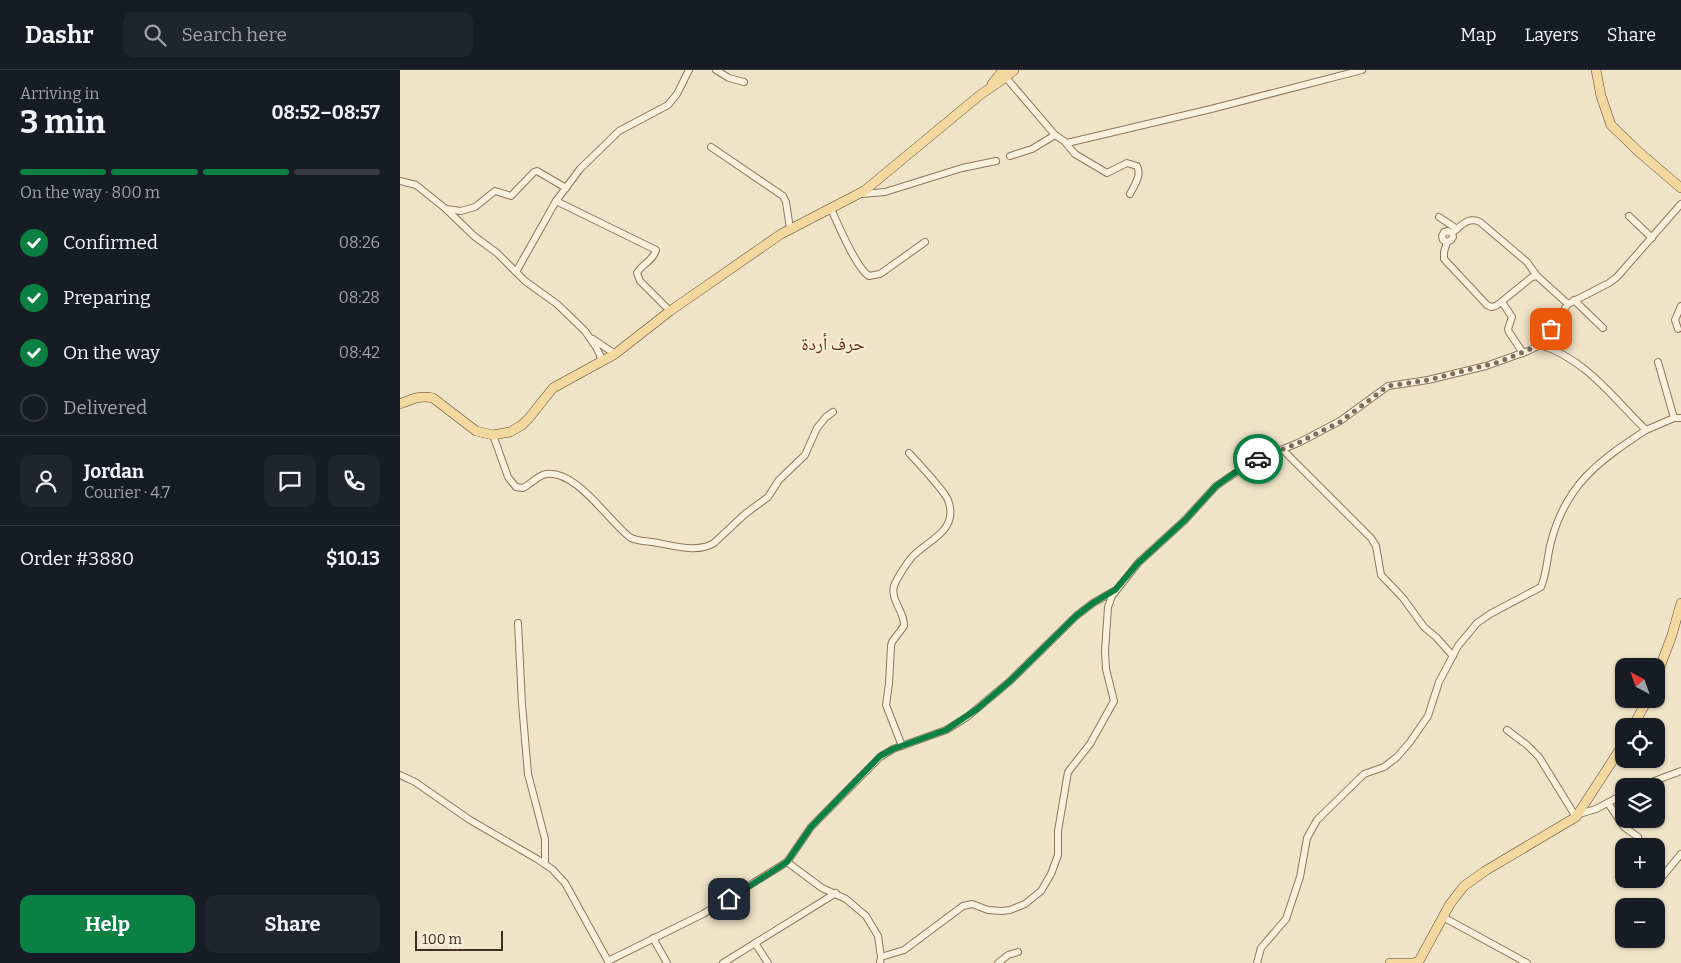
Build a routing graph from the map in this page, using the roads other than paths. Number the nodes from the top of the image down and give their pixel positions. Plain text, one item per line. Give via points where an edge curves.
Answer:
1 (689, 70) edge
2 (716, 70) edge
3 (1014, 70) edge
4 (1362, 70) edge
5 (1596, 70) edge
6 (1002, 72) edge
7 (744, 82) dead end
8 (1055, 135) junction
9 (1065, 142) junction
10 (711, 147) dead end
11 (1010, 156) dead end
12 (996, 161) dead end
13 (400, 181) edge
14 (566, 188) junction
15 (1681, 188) edge
16 (858, 194) junction
17 (1130, 194) dead end
18 (556, 202) junction
19 (1681, 204) edge
20 (446, 208) junction
21 (831, 209) junction
22 (1629, 216) dead end
23 (1439, 217) dead end
24 (790, 229) junction
25 (1454, 231) junction
26 (1652, 238) junction
27 (925, 242) dead end
28 (516, 272) junction
29 (1536, 276) junction
30 (1574, 300) junction
31 (1502, 302) junction
32 (1568, 304) junction
33 (1681, 306) edge
34 (670, 311) junction
35 (1603, 328) dead end
36 (1678, 329) dead end
37 (585, 331) junction
38 (1540, 345) junction
39 (1523, 353) junction
40 (614, 354) junction
41 (601, 362) junction
42 (1658, 362) dead end
43 (400, 404) edge
44 (833, 412) dead end
45 (1678, 418) edge
46 (1646, 430) junction
47 (493, 435) junction
48 (1283, 450) junction
49 (908, 453) dead end
50 (1115, 590) junction
51 (1681, 607) edge
52 (518, 623) dead end
53 (1453, 656) junction
54 (1663, 658) edge
55 (1507, 730) dead end
56 (902, 746) junction
57 (1615, 756) edge
58 (1681, 771) edge
59 (400, 775) edge
60 (1662, 778) edge
61 (1615, 799) edge
62 (1608, 803) junction
63 (1578, 816) junction
64 (1638, 837) dead end
65 (1681, 854) edge
66 (787, 862) junction
67 (545, 864) junction
68 (1665, 873) edge
69 (836, 893) junction
70 (1443, 917) junction
71 (653, 938) junction
72 (755, 943) junction
73 (1018, 952) dead end
74 (881, 960) edge
75 (608, 962) edge
76 (667, 963) edge
77 (723, 963) edge
78 (768, 963) edge
79 (998, 963) edge
80 (1257, 963) edge
81 (1390, 963) edge
82 (1527, 963) edge

1 - 14 street via 673,100 663,109 619,131 580,169
2 - 7 street
3 - 6 main road
4 - 9 street via 1076,142
5 - 15 main road via 1611,125
6 - 8 street
6 - 16 main road via 991,87 892,170
8 - 9 street
8 - 11 street via 1032,149
9 - 17 street via 1075,154 1107,173 1127,163 1137,166 1139,176
10 - 24 street via 781,194 786,202
12 - 16 street via 885,192
13 - 20 street via 416,184
14 - 18 street
14 - 20 street via 537,171 511,196 495,191 475,207 461,211
16 - 21 main road
18 - 28 street
18 - 34 street via 656,250 637,273 640,281
19 - 26 street
20 - 28 street
21 - 24 main road
21 - 27 street via 852,252 869,276 880,274
22 - 26 street
23 - 25 street
24 - 34 main road
25 - 29 street via 1468,220 1480,222 1527,262
25 - 31 street via 1443,234 1447,242 1444,259 1487,305 1493,307
26 - 30 street via 1617,277
28 - 37 street
29 - 31 street
29 - 32 street
30 - 32 street
30 - 35 street
31 - 39 street via 1512,317 1508,330
32 - 38 street
33 - 36 street via 1675,320
34 - 40 main road
37 - 40 street
37 - 41 street
38 - 39 street
38 - 46 street via 1579,366 1610,392
39 - 48 street via 1468,370 1388,386 1340,422
40 - 41 main road
41 - 47 main road via 553,388 522,425 510,432
42 - 45 street
43 - 47 main road via 419,396 433,398 476,432
44 - 47 street via 817,428 805,456 779,480 768,496 714,542 700,548 673,548 631,538 582,490 559,475 544,474 523,488 516,486 508,478
45 - 46 street
46 - 53 street via 1612,452 1575,488 1551,540 1541,588 1482,620 1462,640
48 - 50 street via 1253,461 1216,486
48 - 53 street via 1371,538 1376,546 1381,576
49 - 56 street via 948,499 950,512 944,530 914,554 894,589 905,622 904,629 891,646 886,705
50 - 56 street via 1076,616 1010,681 967,717 946,730
50 - 74 street via 1108,608 1105,651 1114,701 1090,744 1068,772 1057,838 1058,855 1046,884 1017,908 1002,911 972,904 963,906 904,950
51 - 54 main road
52 - 67 street via 528,774 545,839
53 - 80 street via 1439,682 1428,716 1410,742 1384,767 1364,774 1312,827 1286,919 1261,948
55 - 63 street via 1528,744 1539,757
56 - 66 street via 872,763 811,827
57 - 63 main road
58 - 60 street
59 - 67 street
61 - 62 street
62 - 63 street
62 - 64 street via 1624,827
63 - 70 main road via 1473,878 1456,894
65 - 68 street
66 - 69 street via 814,883
66 - 71 street via 703,914
67 - 75 street via 565,882
69 - 72 street
69 - 74 street via 871,922 878,936
70 - 81 main road via 1419,961
70 - 82 street
71 - 75 street
71 - 76 street
72 - 77 street
72 - 78 street
73 - 79 street

